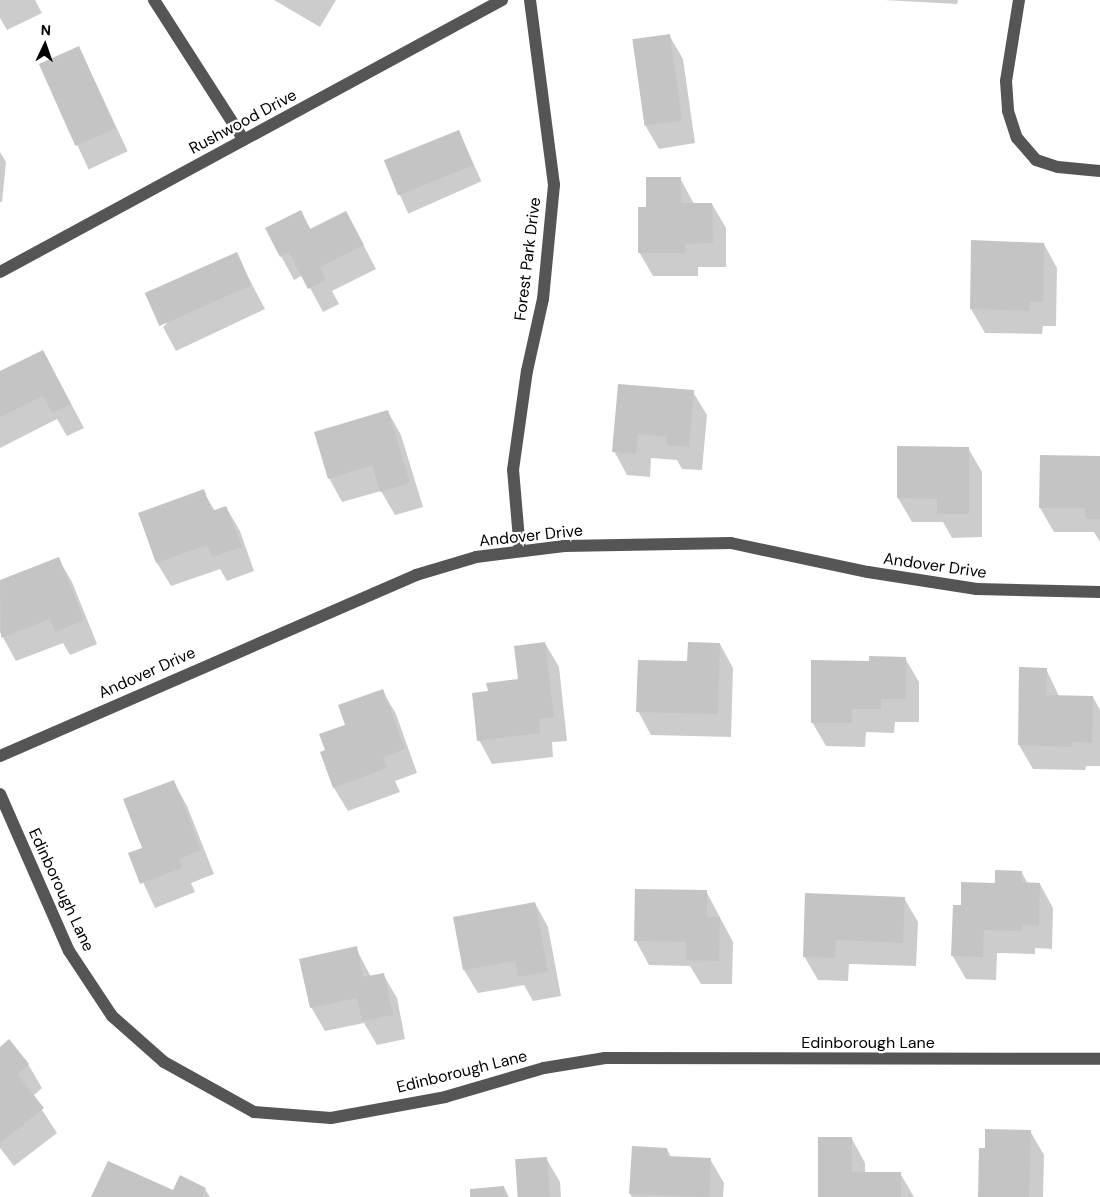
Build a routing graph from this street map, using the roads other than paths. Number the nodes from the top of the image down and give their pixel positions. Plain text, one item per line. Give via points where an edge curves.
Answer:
1 (154, 0) edge
2 (502, 0) edge
3 (530, 0) edge
4 (1019, 0) edge
5 (244, 140) junction
6 (1100, 171) edge
7 (0, 272) edge
8 (520, 551) junction
9 (1100, 592) edge
10 (0, 756) edge
11 (0, 794) edge
12 (1100, 1059) edge

1 - 5 street
2 - 5 street, Rushwood Drive
3 - 8 street, Forest Park Drive via 554,185 543,299 527,371 513,470
4 - 6 street via 1006,81 1008,112 1017,138 1036,160
5 - 7 street, Rushwood Drive
8 - 9 street, Andover Drive via 564,546 731,543 868,572 977,589
8 - 10 street, Andover Drive via 476,557 416,575
11 - 12 street, Edinborough Lane via 69,951 112,1016 164,1062 254,1112 331,1118 444,1097 544,1068 605,1058

